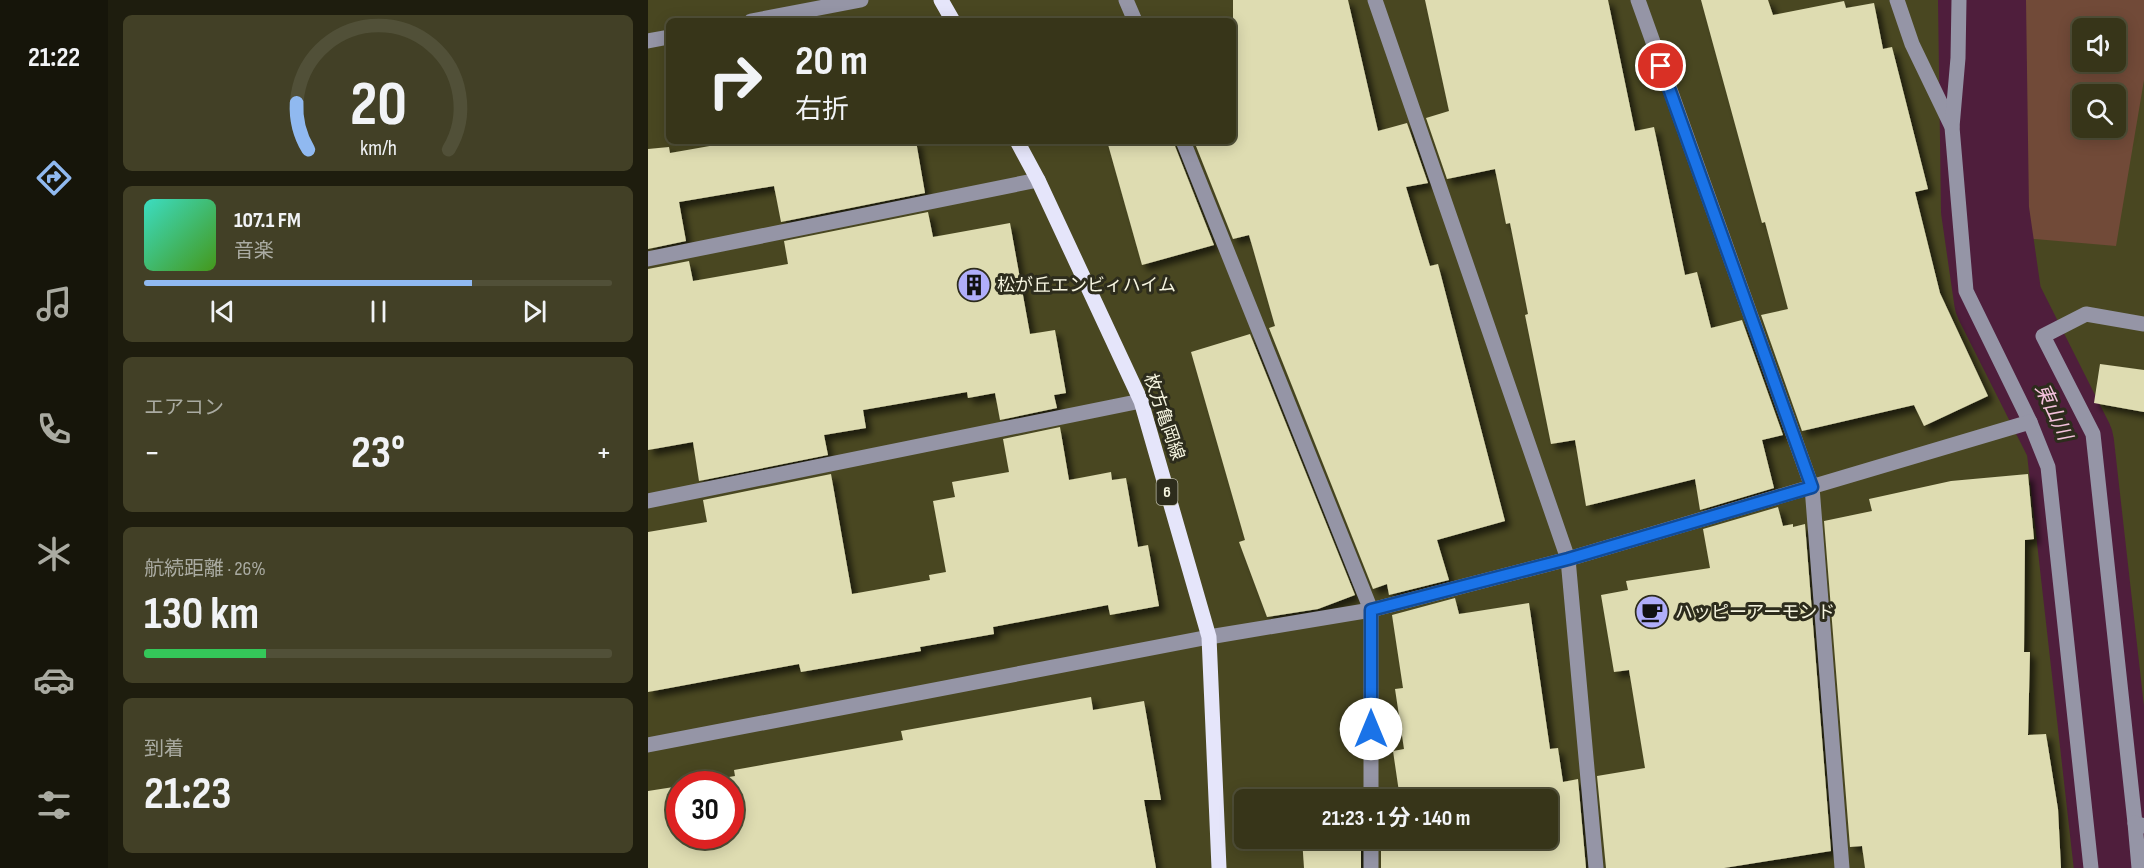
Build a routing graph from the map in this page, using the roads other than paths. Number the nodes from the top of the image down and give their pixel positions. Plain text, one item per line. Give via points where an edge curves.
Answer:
1 (861, 0) edge
2 (941, 0) edge
3 (1126, 0) edge
4 (1375, 0) edge
5 (1638, 0) edge
6 (1897, 0) edge
7 (1959, 0) edge
8 (767, 18) edge
9 (951, 18) edge
10 (1134, 18) edge
11 (666, 38) edge
12 (648, 41) edge
13 (1952, 127) junction
14 (1019, 144) edge
15 (1184, 144) edge
16 (1038, 180) junction
17 (648, 259) edge
18 (2144, 324) edge
19 (1142, 401) junction
20 (2030, 422) junction
21 (1812, 487) junction
22 (648, 501) edge
23 (1568, 559) junction
24 (1371, 610) junction
25 (1209, 637) junction
26 (648, 745) edge
27 (1371, 789) edge
28 (2139, 825) edge
29 (1371, 849) edge
30 (1219, 868) edge
31 (1371, 868) edge
32 (1596, 868) edge
33 (1842, 868) edge
34 (2091, 868) edge
35 (2139, 868) edge

1 - 8 street
2 - 9 main road
3 - 10 street
4 - 23 street
5 - 21 street
6 - 13 street via 1912,44
7 - 13 street
11 - 12 street
13 - 20 street via 1966,291
14 - 16 main road, 枚方亀岡線 / 6
15 - 24 street
16 - 17 street
16 - 19 main road, 枚方亀岡線 / 6
18 - 28 street via 2086,314 2043,336 2093,434
19 - 22 street
19 - 25 main road, 枚方亀岡線 / 6
20 - 21 street
20 - 34 street via 2048,467
21 - 23 street
21 - 33 street
23 - 24 street
23 - 32 street
24 - 25 street
24 - 27 street
25 - 26 street
25 - 30 main road, 枚方亀岡線 / 6
28 - 35 street
29 - 31 street

